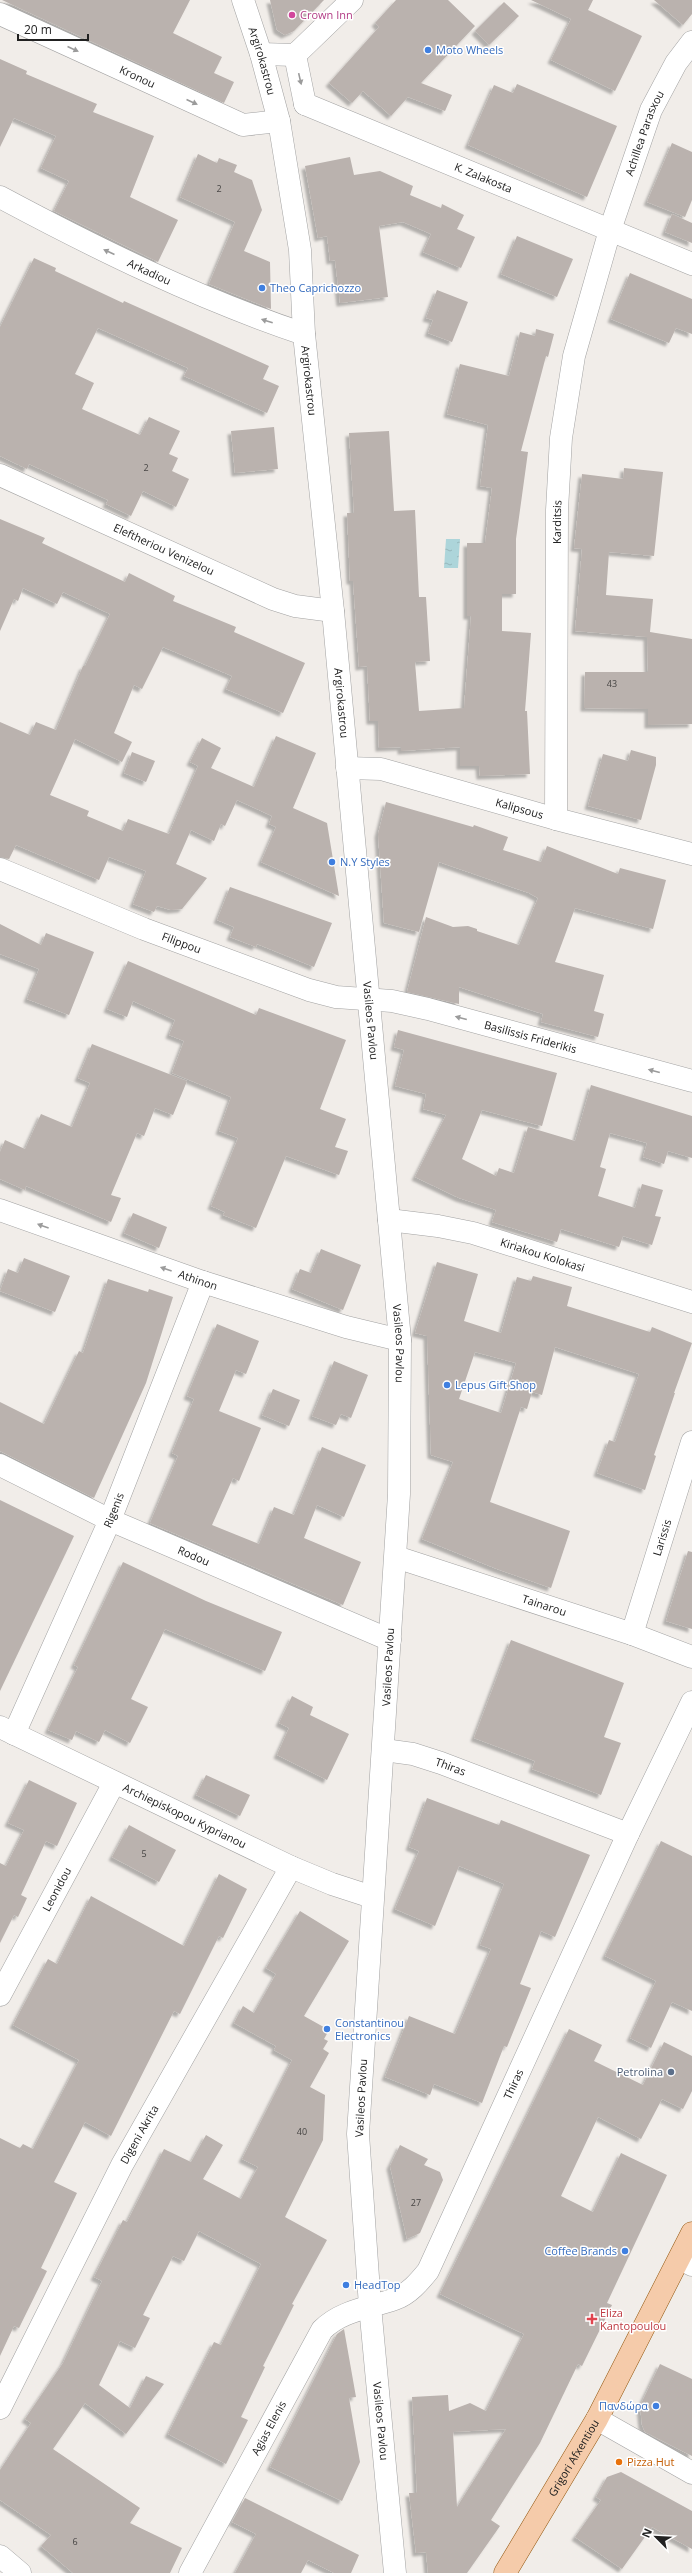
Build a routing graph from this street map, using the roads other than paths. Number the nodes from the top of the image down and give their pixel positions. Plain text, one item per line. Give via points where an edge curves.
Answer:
1 (243, 0) edge
2 (352, 0) edge
3 (0, 14) edge
4 (692, 42) edge
5 (261, 54) junction
6 (294, 55) junction
7 (306, 104) junction
8 (279, 123) junction
9 (0, 197) edge
10 (610, 230) junction
11 (692, 264) edge
12 (304, 334) junction
13 (0, 475) edge
14 (333, 611) junction
15 (347, 768) junction
16 (556, 819) junction
17 (692, 854) edge
18 (0, 869) edge
19 (368, 1000) junction
20 (692, 1081) edge
21 (0, 1210) edge
22 (390, 1220) junction
23 (203, 1282) junction
24 (692, 1302) edge
25 (400, 1340) junction
26 (692, 1442) edge
27 (0, 1465) edge
28 (110, 1520) junction
29 (396, 1557) junction
30 (632, 1634) junction
31 (390, 1640) junction
32 (692, 1656) edge
33 (692, 1702) edge
34 (7, 1730) edge
35 (384, 1750) junction
36 (114, 1783) junction
37 (628, 1834) junction
38 (291, 1867) junction
39 (372, 1897) junction
40 (0, 1995) edge
41 (692, 2233) edge
42 (686, 2262) edge
43 (370, 2306) junction
44 (0, 2408) edge
45 (597, 2419) junction
46 (692, 2473) edge
47 (0, 2556) edge
48 (396, 2571) edge
49 (20, 2573) edge
50 (190, 2573) edge
51 (505, 2573) edge

1 - 5 street, Argirokastrou
2 - 6 street
3 -> 8 street, Kronou via 243,125
4 - 10 street, Achillea Parasxou via 676,63 651,110
5 - 6 street
5 - 8 street, Argirokastrou
6 -> 7 street
7 - 8 street
7 - 10 street, K. Zalakosta
8 - 12 street, Argirokastrou via 300,250
12 -> 9 street, Arkadiou via 253,317 77,238
10 - 11 street, K. Zalakosta
10 - 16 street, Karditsis via 574,356 562,438 557,510
12 - 14 street, Argirokastrou
13 - 14 street, Eleftheriou Venizelou via 273,598 295,606
14 - 15 street, Argirokastrou
15 - 16 street, Kalipsous via 381,769
15 - 19 street, Vasileos Pavlou
16 - 17 street, Kalipsous
18 - 19 street, Filippou via 144,929 309,990 336,997
20 -> 19 street, Basilissis Friderikis via 428,1009 392,1001
19 - 22 street, Vasileos Pavlou
23 -> 21 street, Athinon
22 - 24 street, Kiriakou Kolokasi via 473,1233
22 - 25 street, Vasileos Pavlou
23 - 25 street, Athinon via 346,1327
23 - 28 street, Rigenis
25 - 29 street, Vasileos Pavlou
26 - 30 street, Larissis
27 - 28 street, Rodou
28 - 31 street, Rodou
28 - 34 street, Rigenis
29 - 30 street, Tainarou
29 - 31 street, Vasileos Pavlou
30 - 32 street, Tainarou
31 - 35 street, Vasileos Pavlou
33 - 37 street, Thiras
34 - 36 street, Archiepiskopou Kyprianou
35 - 37 street, Thiras via 413,1754 441,1763
35 - 39 street, Vasileos Pavlou
36 - 38 street, Archiepiskopou Kyprianou
36 - 40 street, Leonidou
37 - 43 street, Thiras via 428,2271 410,2290 396,2298
38 - 39 street, Archiepiskopou Kyprianou
38 - 44 street, Digeni Akrita via 122,2165
39 - 43 street, Vasileos Pavlou via 358,2134
41 - 42 main road, Grigori Afxentiou
42 - 45 main road, Grigori Afxentiou
43 - 48 street, Vasileos Pavlou
43 - 50 street, Agias Elenis via 340,2316 322,2330
45 - 46 street
45 - 51 main road, Grigori Afxentiou
47 - 49 street

